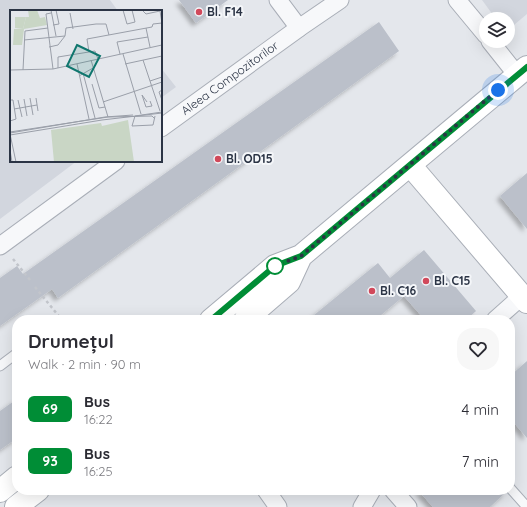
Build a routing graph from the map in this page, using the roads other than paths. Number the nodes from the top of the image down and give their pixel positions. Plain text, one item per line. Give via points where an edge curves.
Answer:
1 (278, 0) edge
2 (340, 0) edge
3 (458, 0) edge
4 (479, 27) edge
5 (299, 28) junction
6 (497, 48) edge
7 (522, 71) edge
8 (162, 127) edge
9 (115, 162) edge
10 (410, 165) junction
11 (1, 245) edge
12 (301, 256) junction
13 (525, 297) edge
14 (217, 315) edge
15 (251, 315) edge
16 (502, 315) edge
17 (12, 358) edge
18 (0, 366) edge
19 (515, 494) edge
20 (270, 495) edge
21 (369, 495) edge
22 (397, 495) edge
23 (278, 507) edge
24 (362, 507) edge
25 (408, 507) edge
26 (527, 507) edge

1 - 5 street
2 - 5 street, Aleea Compozitorilor
3 - 4 street
5 - 8 street, Aleea Compozitorilor
6 - 7 street
7 - 10 main road
9 - 11 street
10 - 12 main road
10 - 13 main road
12 - 14 main road via 275,266
12 - 15 main road via 289,282
13 - 16 street
17 - 18 lane
19 - 26 lane
20 - 23 street
21 - 24 street
22 - 25 street

